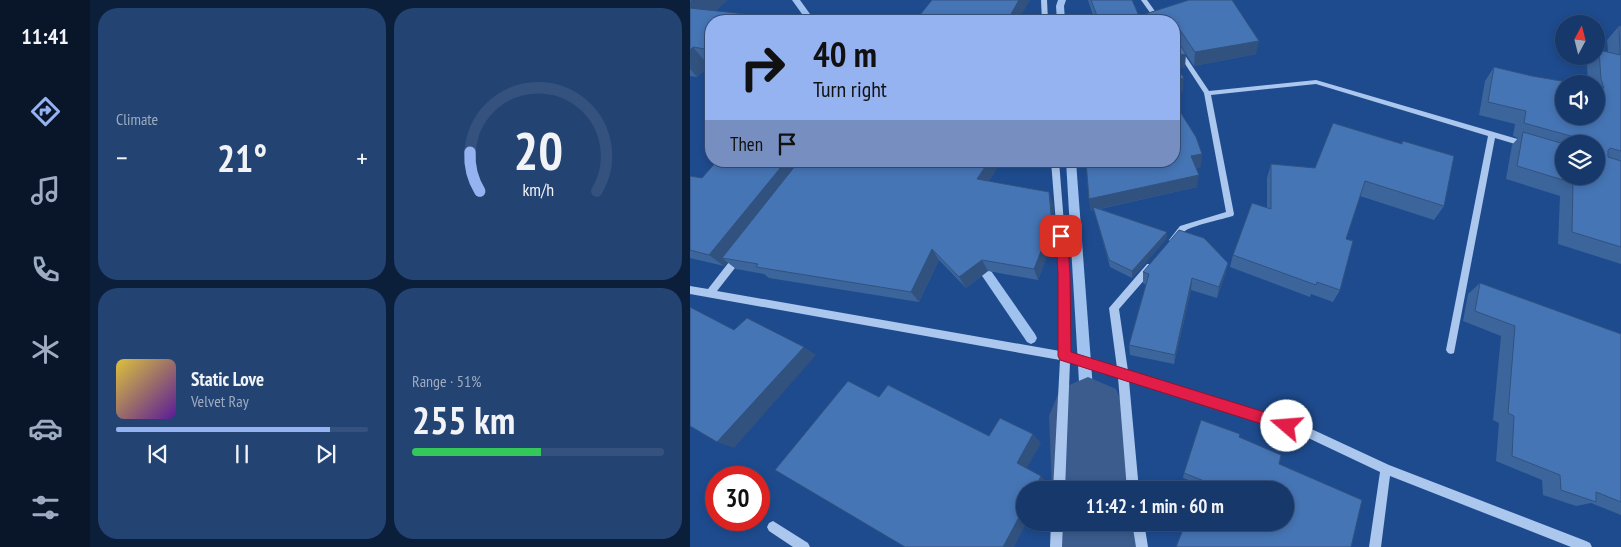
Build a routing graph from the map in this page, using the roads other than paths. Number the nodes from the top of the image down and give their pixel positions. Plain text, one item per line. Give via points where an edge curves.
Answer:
1 (1044, 0) edge
2 (1144, 0) edge
3 (1044, 15) edge
4 (1155, 15) edge
5 (1180, 52) edge
6 (1207, 93) junction
7 (1492, 134) junction
8 (1537, 148) edge
9 (1055, 167) edge
10 (746, 247) edge
11 (1164, 250) edge
12 (1158, 257) edge
13 (691, 291) edge
14 (710, 294) junction
15 (1452, 350) dead end
16 (1065, 356) junction
17 (1123, 373) junction
18 (1386, 469) junction
19 (1059, 481) edge
20 (1132, 481) edge
21 (772, 527) dead end
22 (1057, 531) edge
23 (1139, 531) edge
24 (804, 547) edge
25 (1056, 547) edge
26 (1142, 547) edge
27 (1375, 547) edge
28 (1586, 547) edge

1 - 3 street
2 - 4 street
5 - 6 street
6 - 7 street via 1316,82
6 - 11 street via 1230,214 1183,228
7 - 8 street
7 - 15 street
9 - 16 street via 1064,274
10 - 14 street
12 - 17 street via 1114,308
13 - 14 street
14 - 16 street
16 - 17 street
16 - 19 street
17 - 18 street via 1305,431
17 - 20 street
18 - 27 street
18 - 28 street
21 - 24 street
22 - 25 street
23 - 26 street

